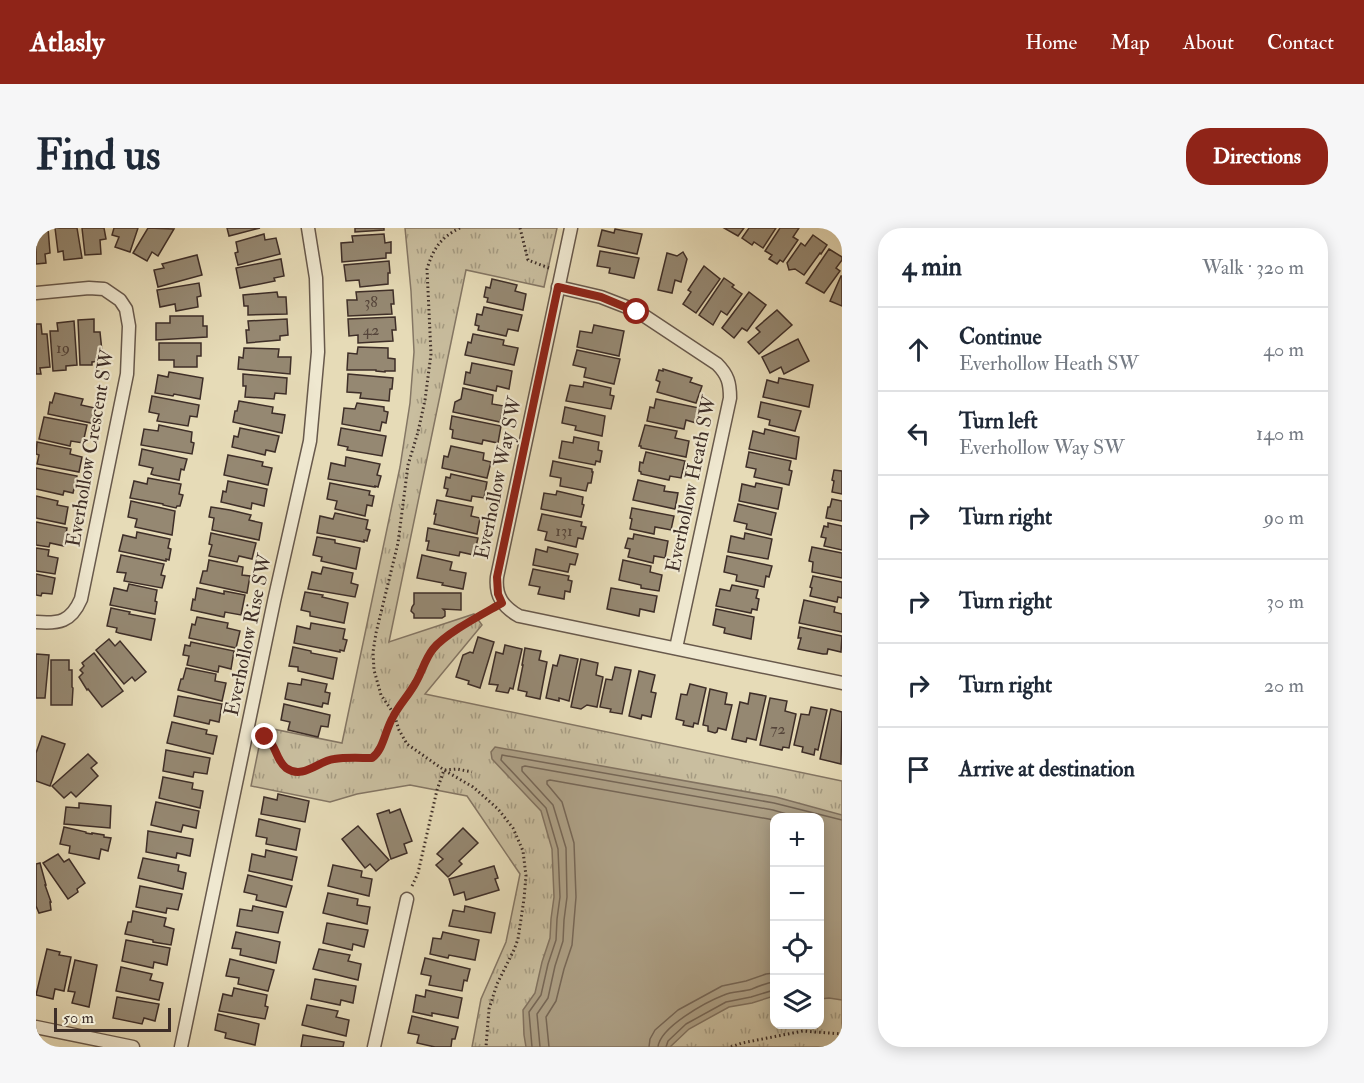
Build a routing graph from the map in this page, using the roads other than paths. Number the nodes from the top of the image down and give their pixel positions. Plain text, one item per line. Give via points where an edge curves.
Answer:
1 (308, 228) edge
2 (571, 228) edge
3 (558, 287) junction
4 (36, 293) edge
5 (36, 622) edge
6 (676, 648) junction
7 (842, 683) edge
8 (407, 899) road end
9 (36, 1027) edge
10 (132, 1047) edge
11 (181, 1047) edge
12 (374, 1047) edge

1 - 11 street, Everhollow Rise SW via 316,278 318,352 310,441
2 - 3 street, Everhollow Way SW
3 - 6 street, Everhollow Heath SW via 601,297 637,312 717,364 730,384
3 - 6 street, Everhollow Way SW via 497,577 498,594 502,603 519,616
4 - 5 street, Everhollow Crescent SW via 104,289 120,300 129,326 127,374 81,598 67,618 56,623
6 - 7 street
8 - 12 street
9 - 10 street

